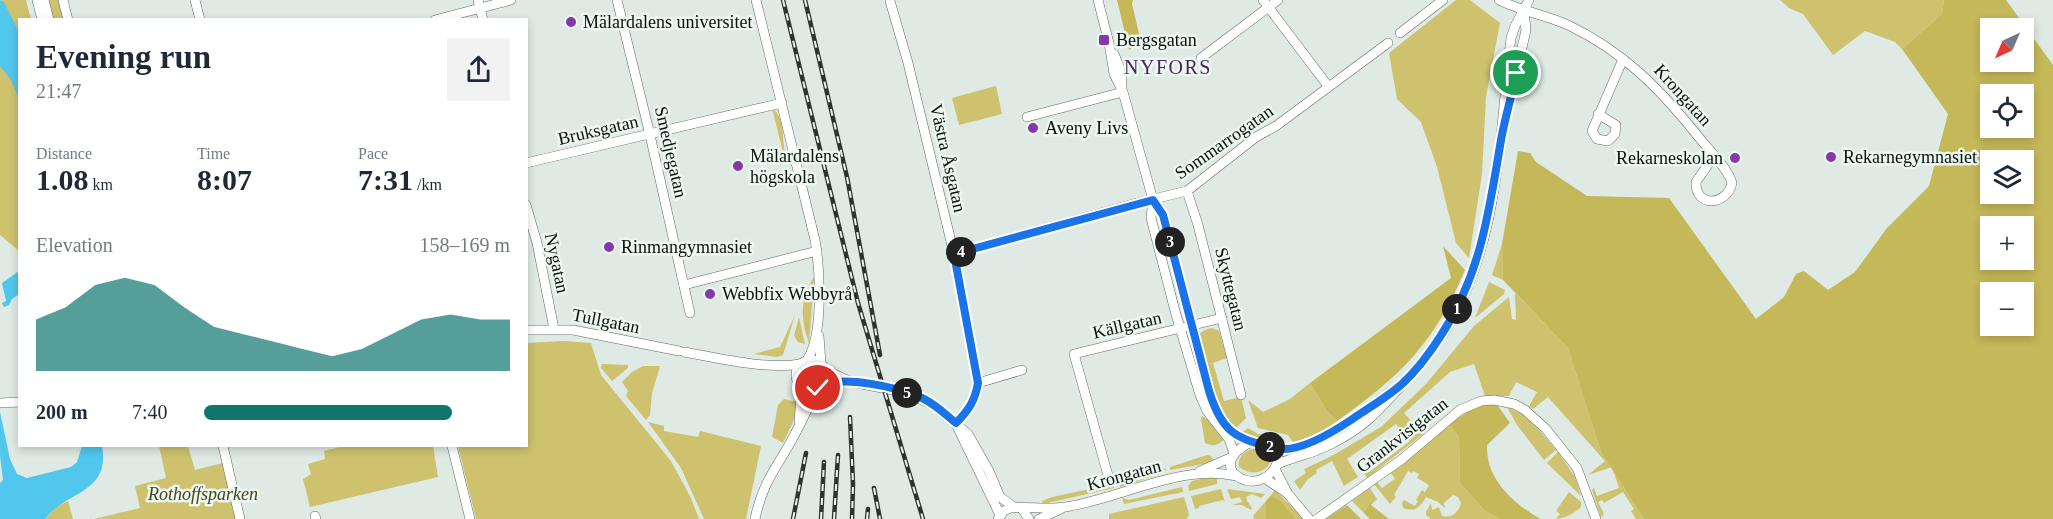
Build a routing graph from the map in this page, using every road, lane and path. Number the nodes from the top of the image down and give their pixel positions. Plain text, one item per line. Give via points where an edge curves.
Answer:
1 (37, 0) edge
2 (44, 0) edge
3 (63, 0) edge
4 (195, 0) edge
5 (511, 0) edge
6 (617, 0) edge
7 (756, 0) edge
8 (1098, 0) edge
9 (1278, 0) edge
10 (1443, 0) edge
11 (1499, 0) edge
12 (1529, 0) edge
13 (890, 1) edge
14 (1266, 3) edge
15 (479, 4) edge
16 (1524, 11) junction
17 (42, 18) edge
18 (48, 18) edge
19 (68, 18) edge
20 (200, 18) edge
21 (440, 18) edge
22 (1400, 33) dead end
23 (1388, 42) dead end
24 (1201, 58) dead end
25 (1623, 59) junction
26 (1328, 86) junction
27 (1123, 92) junction
28 (782, 103) junction
29 (1598, 114) dead end
30 (1027, 117) dead end
31 (650, 135) junction
32 (1714, 156) junction
33 (528, 163) edge
34 (1187, 191) junction
35 (1153, 200) junction
36 (528, 212) edge
37 (817, 251) junction
38 (954, 254) junction
39 (684, 285) junction
40 (690, 313) dead end
41 (818, 316) junction
42 (1222, 318) junction
43 (1191, 326) junction
44 (554, 329) junction
45 (528, 330) edge
46 (1180, 330) junction
47 (741, 362) junction
48 (803, 362) junction
49 (823, 367) junction
50 (1022, 370) dead end
51 (852, 382) junction
52 (800, 383) junction
53 (978, 383) junction
54 (1402, 384) junction
55 (820, 386) junction
56 (1241, 395) dead end
57 (18, 402) edge
58 (0, 403) edge
59 (956, 423) junction
60 (799, 427) junction
61 (1252, 442) junction
62 (223, 447) edge
63 (452, 447) edge
64 (1271, 447) junction
65 (1233, 455) junction
66 (1277, 467) junction
67 (1192, 474) junction
68 (1236, 476) junction
69 (1264, 478) junction
70 (1109, 479) dead end
71 (1288, 494) junction
72 (1066, 507) junction
73 (1018, 508) junction
74 (999, 517) edge
75 (240, 519) edge
76 (470, 519) edge
77 (755, 519) edge
78 (1029, 519) edge
79 (1039, 519) edge
80 (1310, 519) edge
81 (1317, 519) edge
82 (1596, 519) edge

1 - 17 street
2 - 18 street
3 - 19 street
4 - 20 street
5 - 15 street
6 - 31 street, Smedjegatan
7 - 28 street
8 - 27 street via 1121,71
9 - 14 street
10 - 22 street
11 - 16 street, Krongatan
12 - 16 street
13 - 38 street, Västra Åsgatan
14 - 24 street
14 - 26 street
15 - 21 street
16 - 25 street, Krongatan via 1566,24
16 - 54 street via 1526,30 1480,254 1442,335
23 - 26 street, Sommarrogatan
25 - 29 street
25 - 32 street, Krongatan via 1659,89
26 - 34 street, Sommarrogatan
27 - 30 street
27 - 35 street
28 - 31 street, Bruksgatan
28 - 37 street
31 - 33 street, Bruksgatan
31 - 39 street, Smedjegatan
32 - 32 street, Krongatan via 1696,182 1698,193 1708,201 1721,199 1732,183
34 - 35 street, Sommarrogatan
34 - 42 street, Skyttegatan
35 - 38 street, Sommarrogatan
35 - 43 street via 1163,215
35 - 46 street via 1152,218
36 - 44 street, Nygatan
37 - 39 street
37 - 41 street
38 - 53 street, Västra Åsgatan
39 - 40 street, Smedjegatan
41 - 48 street via 812,350
41 - 49 street
42 - 43 street, Källgatan
42 - 56 street, Skyttegatan
43 - 46 street, Källgatan
43 - 61 street via 1215,409 1233,434
44 - 45 street, Tullgatan
44 - 47 street, Tullgatan
46 - 65 street via 1207,411 1228,439
46 - 70 street, Källgatan via 1074,354
47 - 48 street, Tullgatan via 789,366
47 - 52 street, Tullgatan via 787,373
48 - 49 street via 814,360
48 - 52 street via 796,372
49 - 51 street
49 - 55 street via 826,378
50 - 53 street
51 - 55 street
51 - 59 street via 921,398
52 - 55 street via 808,389
52 - 60 street
53 - 59 street via 974,401
54 - 64 street via 1341,427 1310,443 1285,450
54 - 66 street via 1376,415 1346,436
55 - 60 street
57 - 58 street
59 - 73 street via 968,434 1000,497
59 - 74 street
60 - 77 street via 763,488
61 - 64 street
61 - 65 street
62 - 75 street
63 - 76 street
64 - 66 street via 1276,451
65 - 67 street, Krongatan
65 - 68 street via 1231,466
66 - 69 street
66 - 71 street
67 - 68 street, Krongatan via 1219,472
67 - 72 street, Krongatan
68 - 69 street via 1251,481
69 - 71 street
71 - 80 street
72 - 73 street, Krongatan
72 - 79 street, Krongatan
73 - 74 street via 1007,509
73 - 78 street
81 - 82 street, Grankvistgatan via 1401,460 1460,410 1494,400 1525,410 1545,429 1576,468

